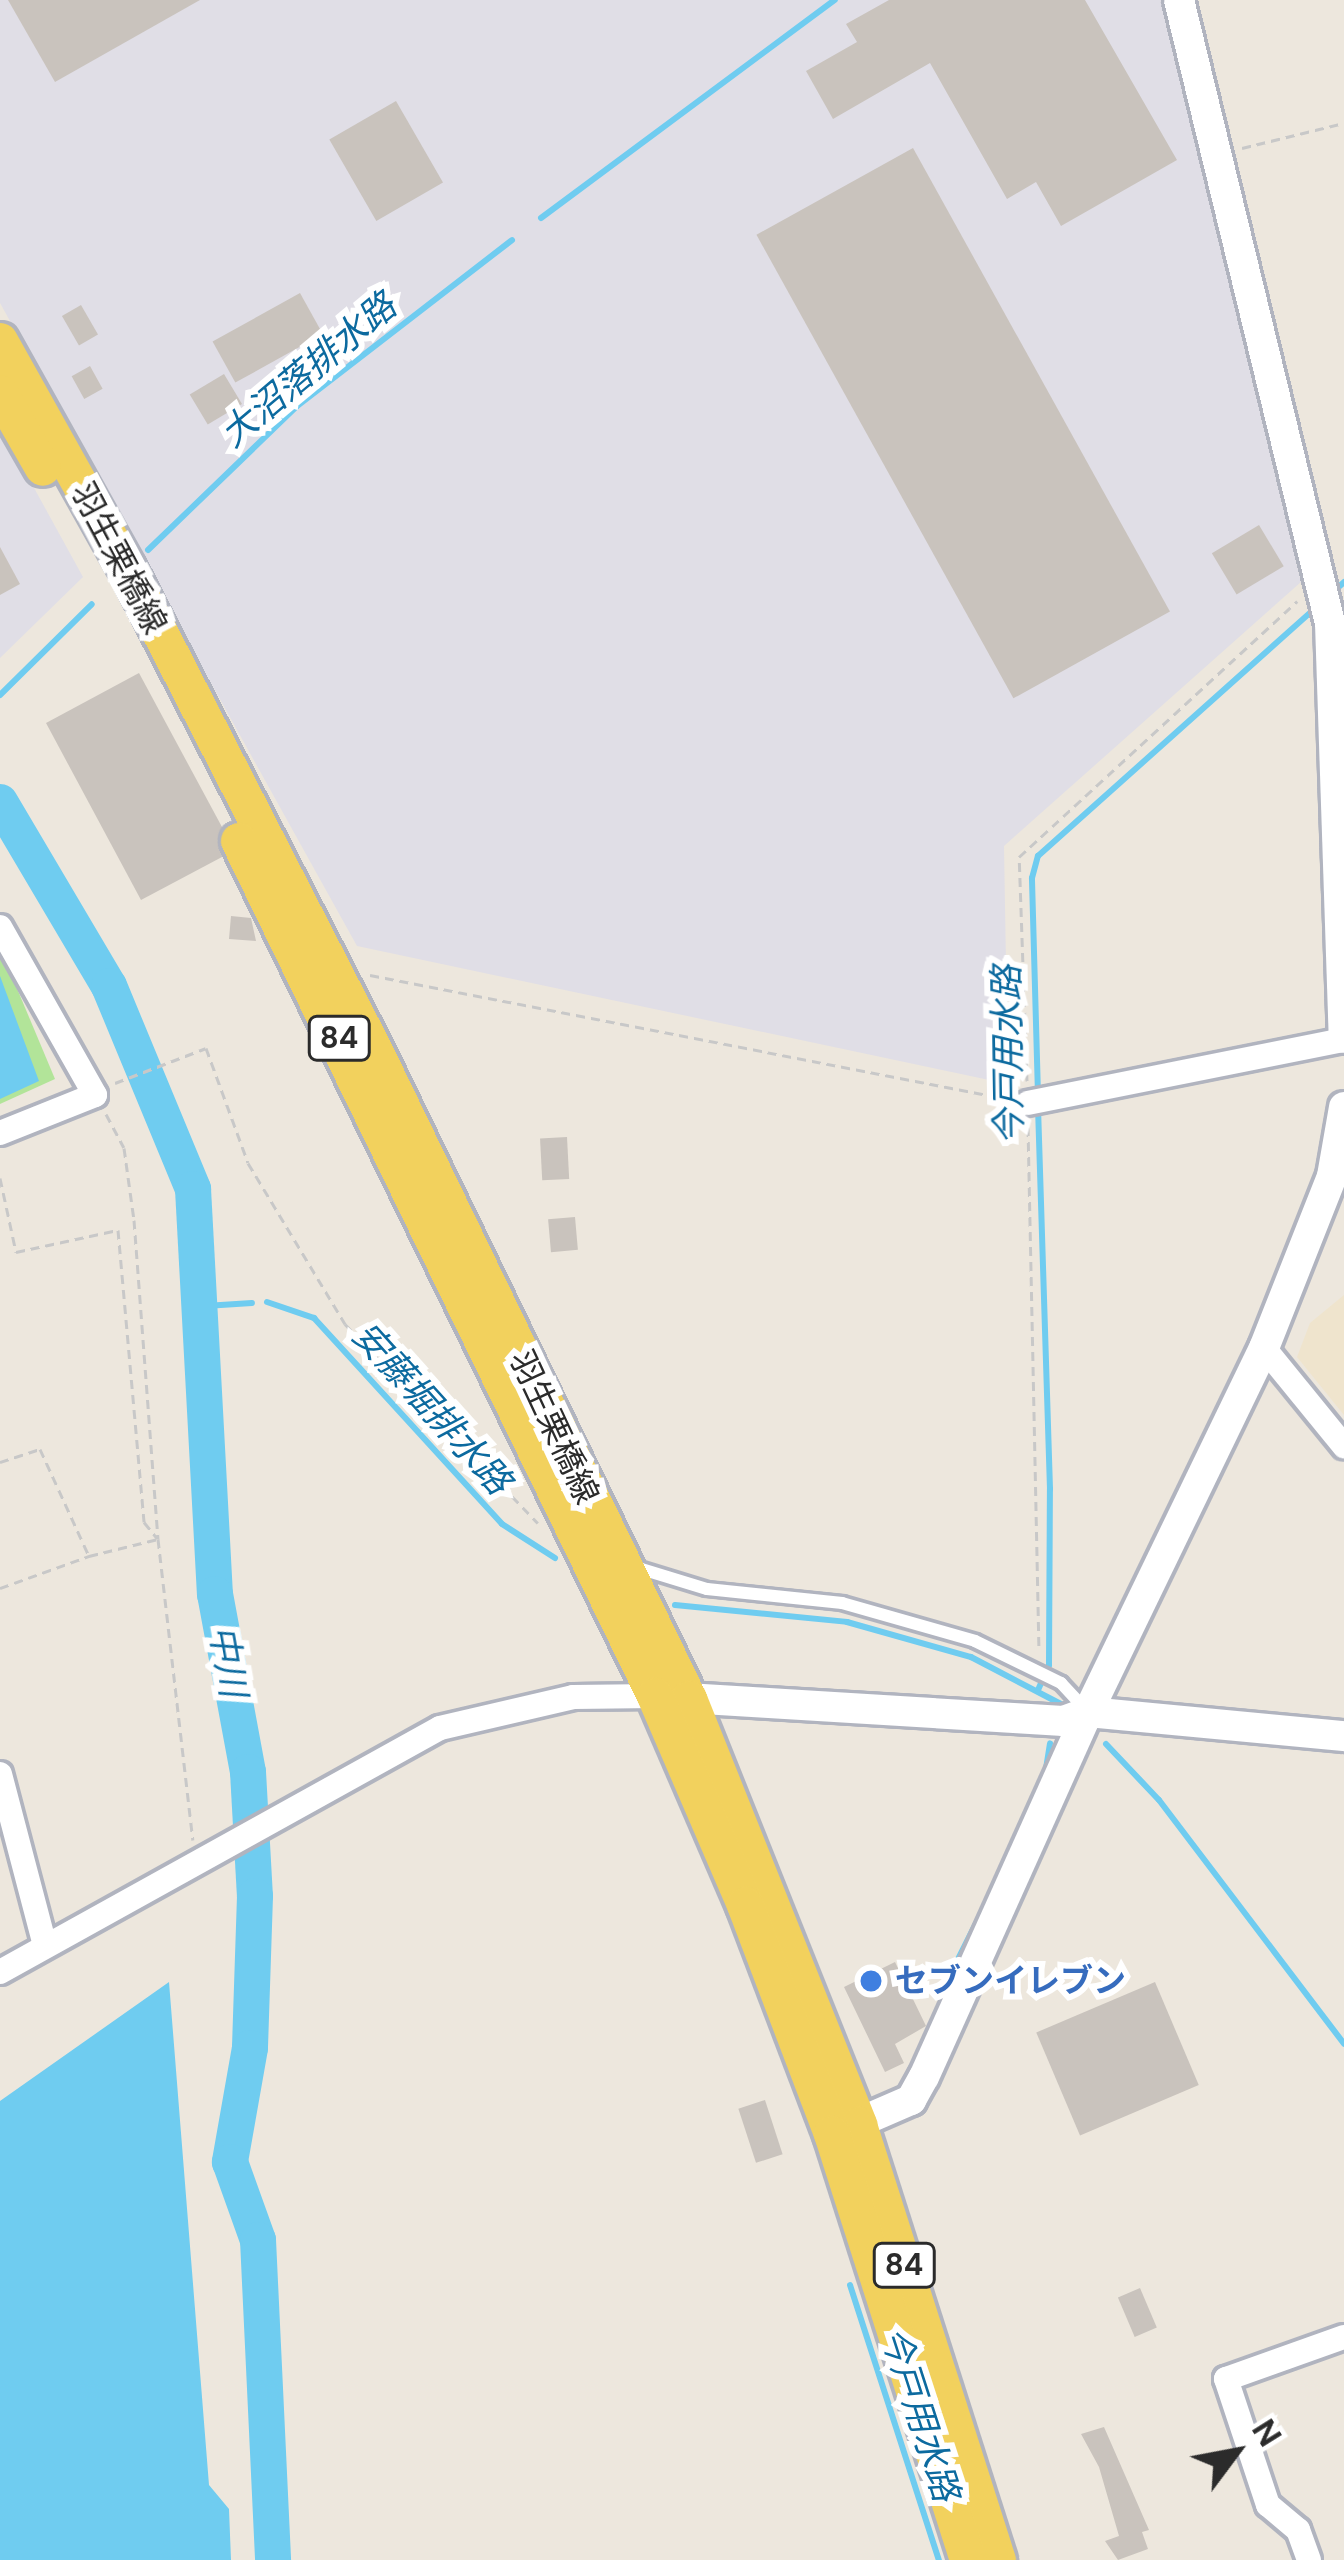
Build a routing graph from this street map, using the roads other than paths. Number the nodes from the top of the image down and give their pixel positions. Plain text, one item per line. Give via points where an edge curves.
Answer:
1 (1179, 0) edge
2 (0, 341) edge
3 (0, 393) edge
4 (1337, 616) edge
5 (1339, 842) edge
6 (0, 927) edge
7 (1344, 1039) edge
8 (1028, 1103) road end
9 (1344, 1107) edge
10 (0, 1133) edge
11 (1264, 1348) junction
12 (1344, 1446) edge
13 (617, 1560) junction
14 (672, 1697) junction
15 (1088, 1712) junction
16 (1344, 1736) edge
17 (0, 1774) edge
18 (45, 1945) junction
19 (0, 1972) edge
20 (846, 2130) junction
21 (1344, 2337) edge
22 (968, 2560) edge
23 (998, 2560) edge
24 (1309, 2560) edge

1 - 4 street
2 - 13 main road, 羽生栗橋線 / 84 via 332,968
3 - 14 main road, 羽生栗橋線 / 84 via 105,579 353,1065 574,1534
4 - 5 street
5 - 7 street
6 - 10 street via 95,1094
7 - 8 street
9 - 11 street via 1332,1175
11 - 12 street
11 - 15 street
13 - 14 main road, 羽生栗橋線 / 84
13 - 15 lane via 707,1589 842,1603 975,1641 1061,1683
14 - 15 street via 1063,1721
14 - 18 street via 573,1696 440,1728
14 - 20 main road, 羽生栗橋線 / 84
15 - 16 street
15 - 20 street via 911,2100
17 - 18 street
18 - 19 street
20 - 22 main road, 羽生栗橋線 / 84
20 - 23 main road, 羽生栗橋線 / 84
21 - 24 street via 1226,2379 1268,2505 1298,2530

